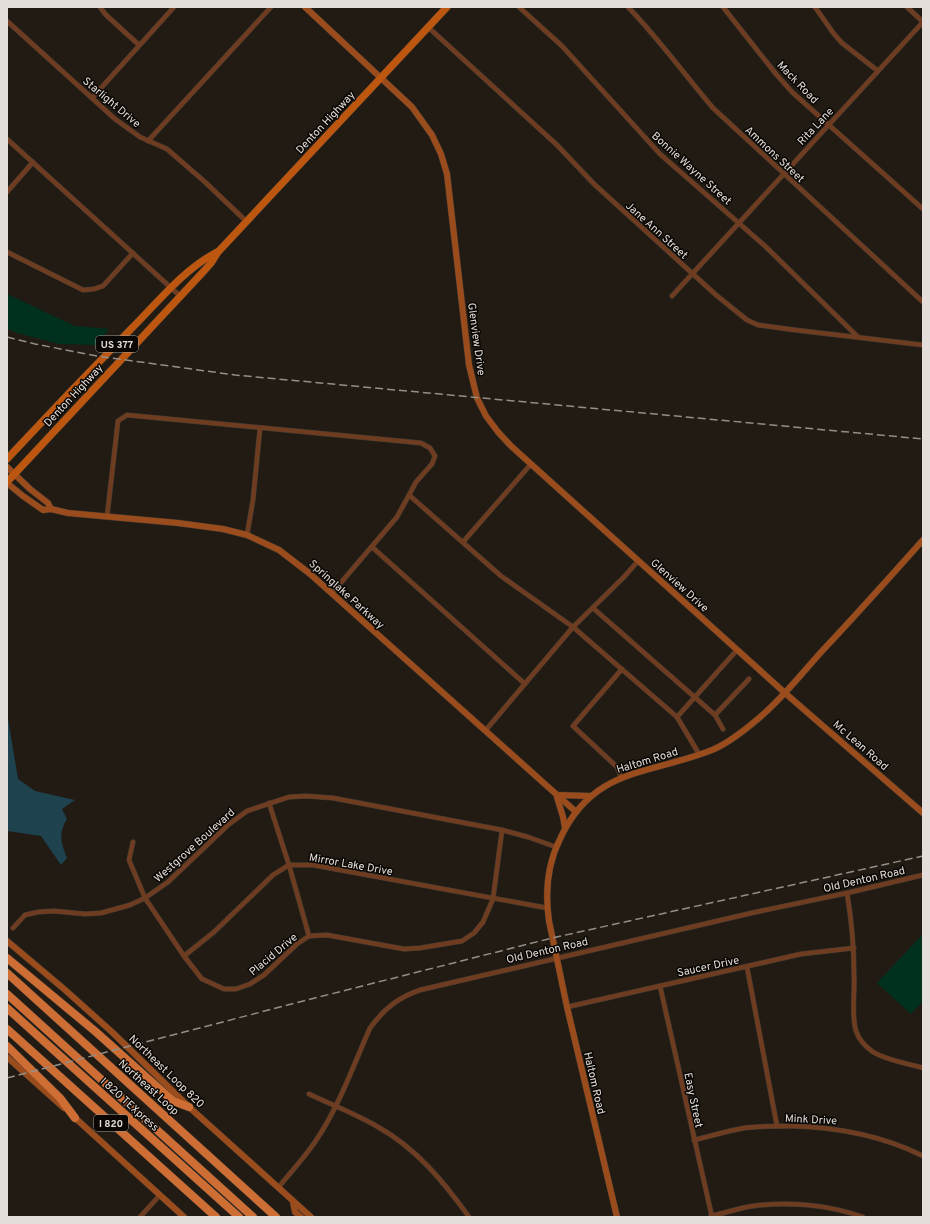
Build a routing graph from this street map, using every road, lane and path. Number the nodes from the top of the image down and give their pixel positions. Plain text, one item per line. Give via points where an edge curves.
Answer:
1 (100, 7) edge
2 (174, 7) edge
3 (271, 7) edge
4 (305, 7) edge
5 (447, 7) edge
6 (519, 7) edge
7 (628, 7) edge
8 (722, 7) edge
9 (815, 7) edge
10 (907, 7) edge
11 (7, 21) edge
12 (923, 22) edge
13 (428, 27) junction
14 (139, 45) junction
15 (878, 71) junction
16 (382, 77) junction
17 (92, 98) junction
18 (829, 125) junction
19 (7, 139) edge
20 (148, 141) junction
21 (32, 162) junction
22 (784, 174) junction
23 (7, 192) edge
24 (923, 209) edge
25 (247, 222) junction
26 (739, 223) junction
27 (7, 252) edge
28 (218, 252) junction
29 (133, 253) junction
30 (692, 274) junction
31 (171, 288) junction
32 (180, 296) junction
33 (672, 296) dead end
34 (923, 302) edge
35 (858, 337) junction
36 (923, 344) edge
37 (260, 428) junction
38 (7, 459) edge
39 (531, 464) junction
40 (7, 467) edge
41 (14, 474) junction
42 (7, 482) edge
43 (409, 495) junction
44 (51, 508) junction
45 (107, 518) junction
46 (247, 535) junction
47 (923, 540) edge
48 (463, 542) junction
49 (372, 547) junction
50 (638, 560) junction
51 (332, 593) junction
52 (593, 608) junction
53 (573, 627) junction
54 (737, 650) junction
55 (622, 669) junction
56 (749, 679) dead end
57 (525, 684) junction
58 (785, 693) junction
59 (695, 697) junction
60 (716, 715) junction
61 (677, 717) junction
62 (722, 729) dead end
63 (485, 731) junction
64 (699, 754) junction
65 (621, 777) junction
66 (557, 795) junction
67 (591, 796) junction
68 (269, 803) junction
69 (575, 812) junction
70 (923, 814) edge
71 (565, 829) junction
72 (502, 830) junction
73 (133, 842) dead end
74 (556, 847) junction
75 (289, 865) junction
76 (923, 875) edge
77 (847, 894) junction
78 (145, 898) junction
79 (493, 898) junction
80 (547, 908) junction
81 (13, 928) dead end
82 (309, 936) junction
83 (7, 941) edge
84 (854, 948) junction
85 (184, 956) junction
86 (556, 957) junction
87 (7, 958) edge
88 (747, 967) junction
89 (7, 973) edge
90 (660, 986) junction
91 (7, 994) edge
92 (567, 1007) junction
93 (7, 1008) edge
94 (7, 1028) edge
95 (7, 1046) edge
96 (7, 1057) edge
97 (923, 1068) edge
98 (309, 1094) dead end
99 (335, 1106) junction
100 (190, 1107) junction
101 (76, 1118) junction
102 (777, 1126) junction
103 (694, 1140) junction
104 (923, 1156) edge
105 (278, 1188) junction
106 (160, 1195) junction
107 (293, 1201) junction
108 (711, 1216) edge
109 (140, 1217) edge
110 (184, 1217) edge
111 (216, 1217) edge
112 (239, 1217) edge
113 (253, 1217) edge
114 (276, 1217) edge
115 (301, 1217) edge
116 (311, 1217) edge
117 (469, 1217) edge
118 (617, 1217) edge
119 (863, 1217) edge

1 - 14 street
2 - 14 street
3 - 20 street
4 - 16 main road, Glenview Drive
5 - 13 main road, Denton Highway / US 377
6 - 26 street, Bonnie Wayne Street via 562,46 660,154
7 - 22 street, Ammons Street via 713,108
8 - 18 street, Mack Road via 788,88
9 - 15 street via 842,43
10 - 12 street
11 - 17 street, Starlight Drive
12 - 15 street, Rita Lane
13 - 16 main road, Denton Highway / US 377
13 - 30 street, Jane Ann Street via 515,105 594,184
14 - 17 street
15 - 18 street, Rita Lane
16 - 25 main road, Denton Highway / US 377
16 - 39 main road, Glenview Drive via 422,119 441,154 448,174 468,365 477,398 498,432
17 - 20 street, Starlight Drive via 124,126
18 - 22 street, Rita Lane
18 - 24 street, Mack Road
19 - 21 street
20 - 25 street, Starlight Drive via 167,149
21 - 23 street
21 - 29 street
22 - 26 street, Rita Lane
22 - 34 street, Ammons Street
25 - 28 main road, Denton Highway / US 377
26 - 30 street, Rita Lane
26 - 35 street, Bonnie Wayne Street
27 - 29 street via 83,290 103,286
28 - 31 main road, Denton Highway / US 377 via 197,264
28 - 32 main road, Denton Highway / US 377
29 - 31 street
30 - 33 street, Rita Lane
30 - 35 street, Jane Ann Street via 738,314 753,323
31 - 32 street
31 - 38 main road, Denton Highway / US 377
32 - 41 main road, Denton Highway / US 377
35 - 36 street, Jane Ann Street
37 - 43 street via 421,443 430,448 435,456
37 - 45 street via 127,415 118,421
37 - 46 street
39 - 48 street
39 - 50 main road, Glenview Drive
40 - 41 main road, Springlake Parkway
41 - 42 main road, Denton Highway / US 377
41 - 44 main road, Springlake Parkway
42 - 44 main road, Springlake Parkway via 43,510
43 - 48 street
43 - 49 street via 397,517
44 - 45 main road, Springlake Parkway
45 - 46 main road, Springlake Parkway via 193,525
46 - 51 main road, Springlake Parkway via 279,550
47 - 58 main road, Haltom Road
48 - 53 street via 501,576
49 - 51 street
49 - 57 street
50 - 52 street
50 - 54 main road, Glenview Drive
51 - 63 main road, Springlake Parkway
52 - 53 street
52 - 59 street
53 - 55 street
53 - 57 street
54 - 58 main road, Glenview Drive
54 - 59 street
55 - 61 street
55 - 65 street via 573,726 617,767
56 - 60 street
57 - 63 street
58 - 64 main road, Haltom Road via 740,734
58 - 70 main road, Mc Lean Road
59 - 60 street
59 - 61 street
60 - 62 street
61 - 64 street
63 - 66 main road, Springlake Parkway
64 - 65 main road, Haltom Road
65 - 67 main road, Haltom Road
66 - 67 main road
66 - 69 main road, Springlake Parkway
66 - 71 main road
67 - 69 main road, Haltom Road
68 - 72 street, Westgrove Boulevard via 289,797 334,798
68 - 75 street
68 - 78 street, Westgrove Boulevard via 247,811 228,825 168,882
69 - 71 main road, Haltom Road
71 - 74 main road, Haltom Road
72 - 74 street, Westgrove Boulevard
72 - 79 street, Placid Drive
73 - 78 street, Placid Drive via 129,860
74 - 80 main road, Haltom Road via 548,874
75 - 79 street, Mirror Lake Drive via 313,865
75 - 82 street
75 - 85 street via 273,875 214,932
76 - 77 street, Old Denton Road
77 - 84 street
77 - 86 street, Old Denton Road
78 - 81 street, Westgrove Boulevard via 101,913 38,912 25,915
78 - 85 street, Placid Drive
79 - 80 street, Mirror Lake Drive
79 - 82 street, Placid Drive via 483,922 474,933 462,941 404,949 327,935
80 - 86 main road, Haltom Road
82 - 85 street, Placid Drive via 264,975 236,989 224,989 202,979
83 - 100 main road, Northeast Loop 820 via 112,1032
84 - 88 street, Saucer Drive via 801,954
84 - 97 street via 854,1019 860,1039 873,1052 883,1057
86 - 92 main road, Haltom Road
86 - 99 street, Old Denton Road via 420,990 391,1004 370,1028
87 - 100 highway via 174,1101
88 - 90 street, Saucer Drive
88 - 102 street
89 - 114 highway, Northeast Loop
90 - 92 street, Saucer Drive
90 - 103 street, Easy Street
91 - 113 highway, I 820 TEXpress
92 - 118 main road, Haltom Road
93 - 112 highway, I 820 TEXpress
94 - 111 highway, I 820
95 - 101 highway via 60,1098
96 - 101 main road
98 - 99 street
99 - 105 street, Old Denton Road via 314,1143
99 - 117 street via 378,1127 410,1150 440,1179
100 - 105 main road, Northeast Loop 820
101 - 106 main road
102 - 103 street, Mink Drive via 746,1128
102 - 104 street, Mink Drive via 846,1130 891,1142
103 - 108 street, Easy Street
105 - 107 main road, Northeast Loop 820
106 - 109 street
106 - 110 main road
107 - 115 main road via 295,1212
107 - 116 main road, Northeast Loop 820
108 - 119 street via 758,1206 805,1205

